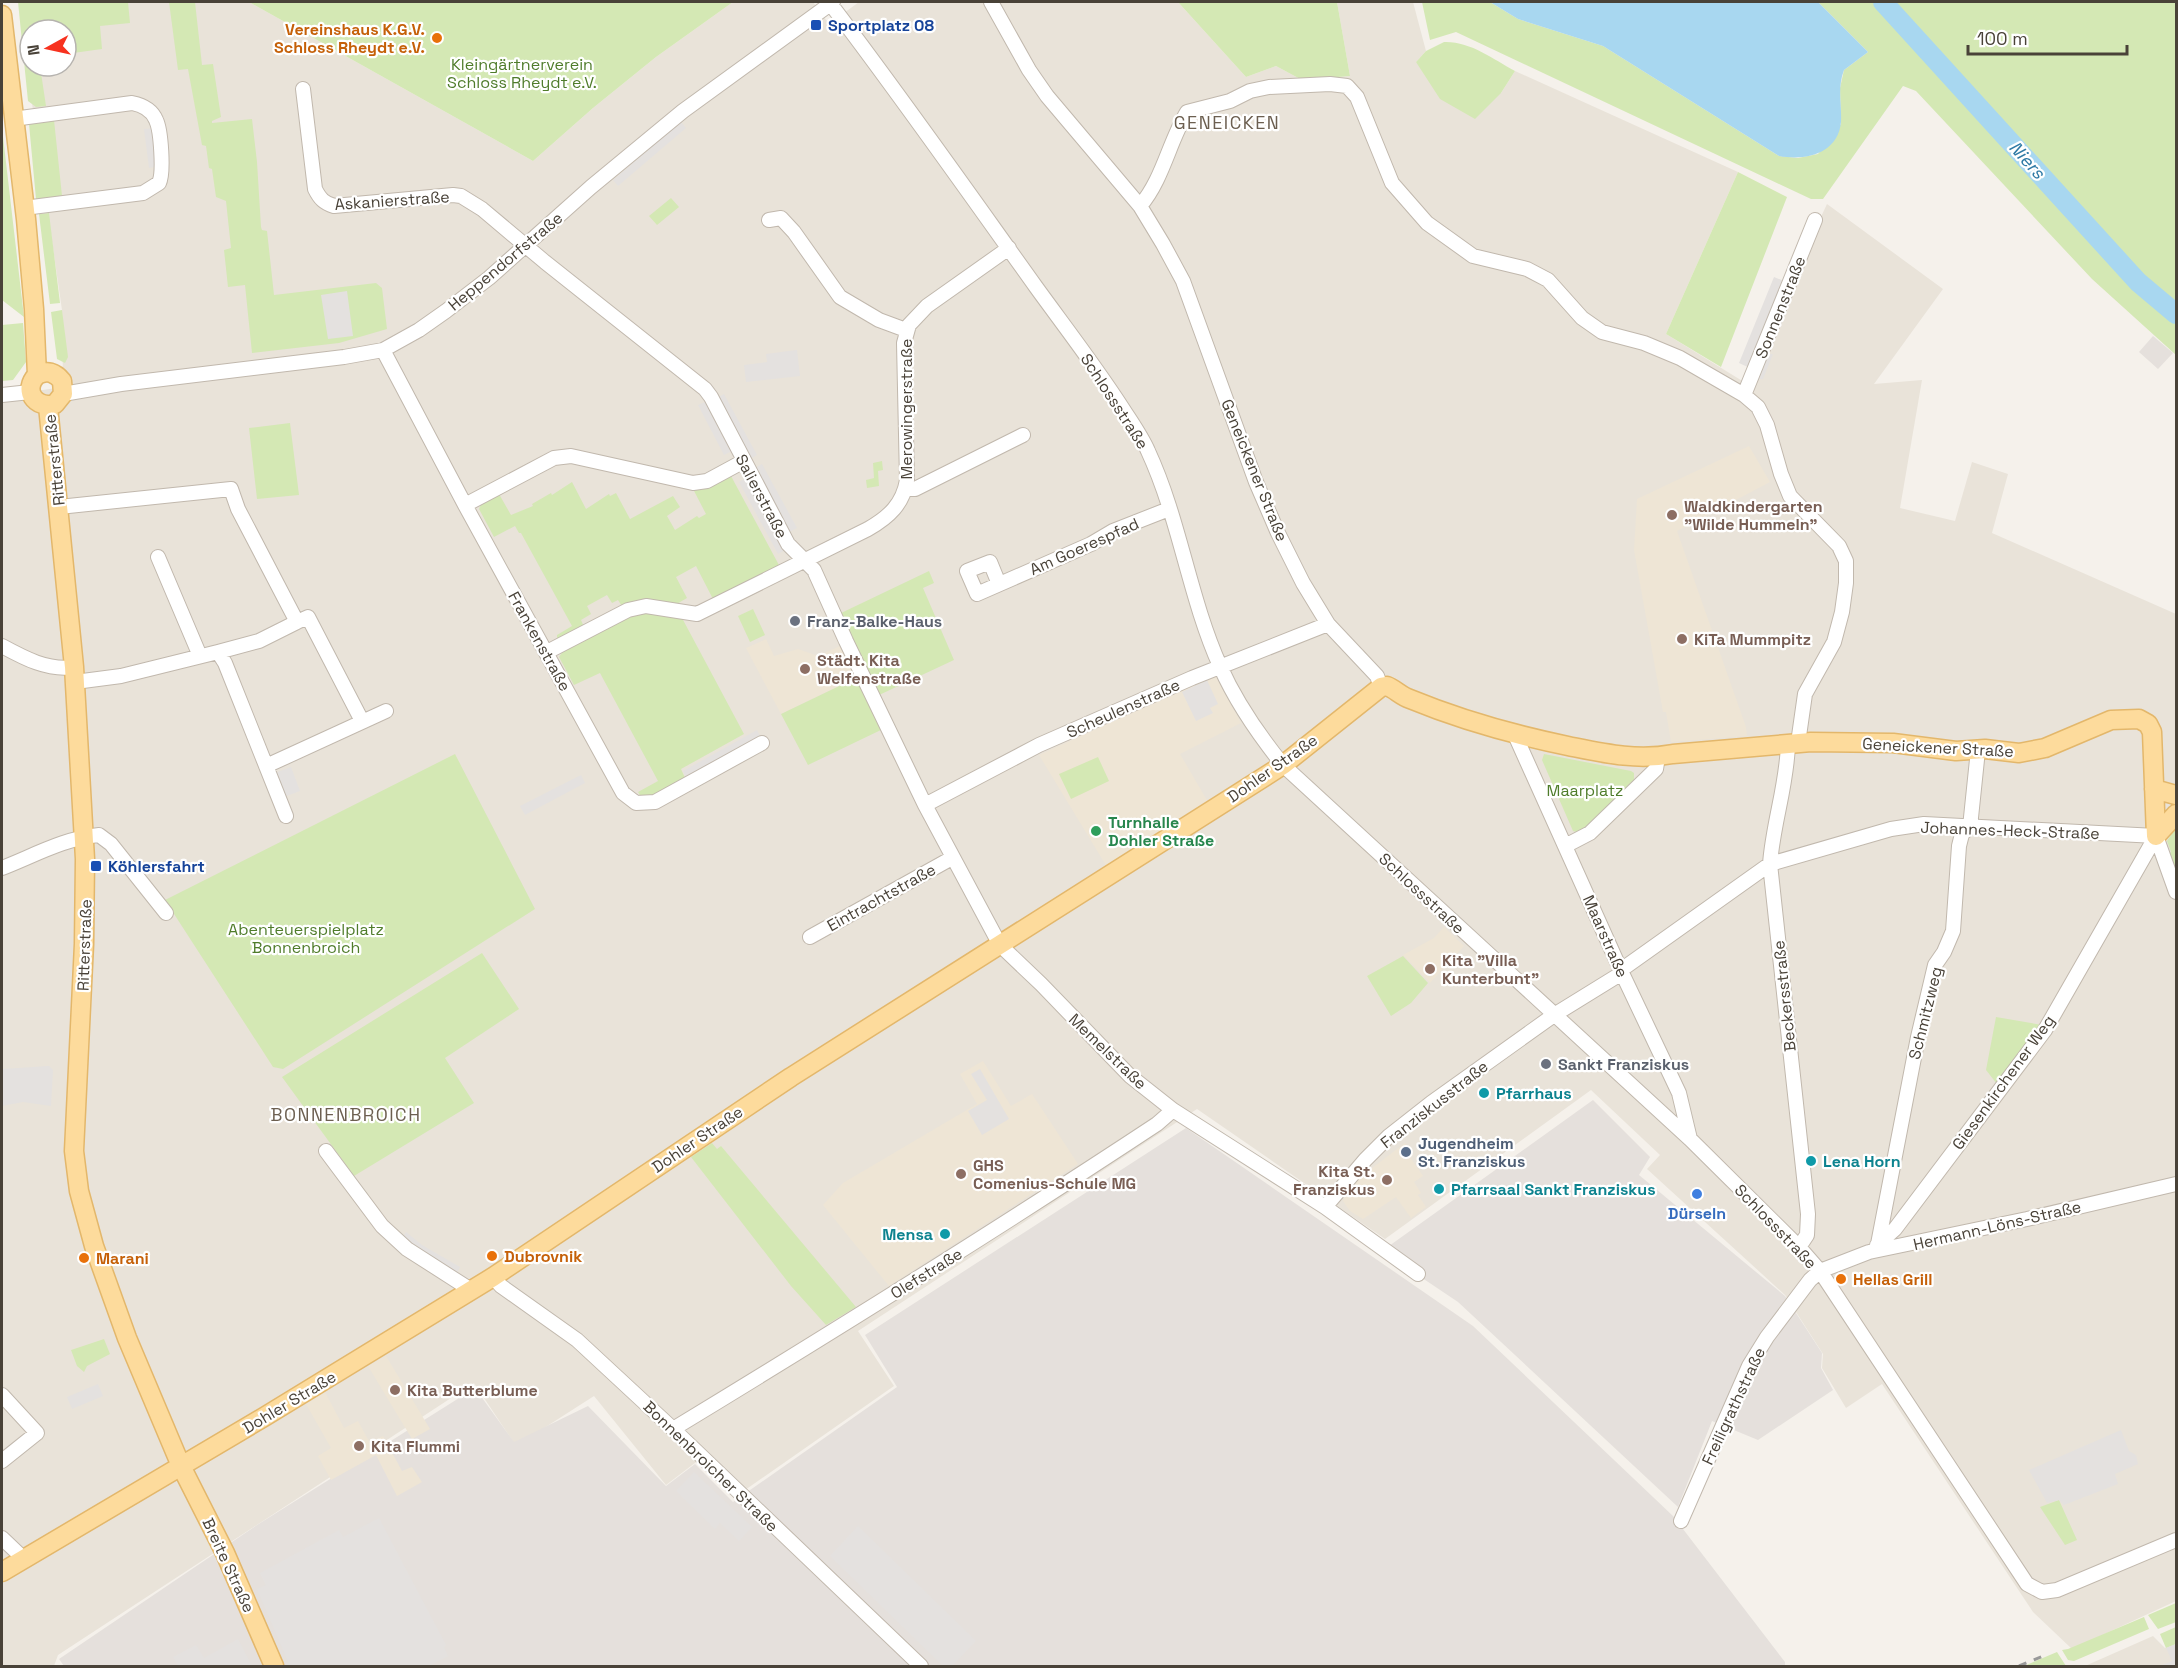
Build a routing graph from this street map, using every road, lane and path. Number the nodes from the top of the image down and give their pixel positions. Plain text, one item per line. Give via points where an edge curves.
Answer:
1 (830, 2) edge
2 (991, 2) edge
3 (2, 15) edge
4 (303, 89) dead end
5 (13, 119) junction
6 (1140, 206) junction
7 (24, 208) junction
8 (769, 220) dead end
9 (1815, 220) dead end
10 (526, 244) junction
11 (1009, 248) junction
12 (906, 330) junction
13 (383, 350) junction
14 (49, 383) junction
15 (2, 394) edge
16 (1744, 395) junction
17 (1023, 435) dead end
18 (744, 461) junction
19 (906, 489) junction
20 (465, 505) junction
21 (59, 507) junction
22 (1169, 509) junction
23 (158, 557) dead end
24 (806, 560) junction
25 (999, 584) dead end
26 (297, 622) junction
27 (1328, 624) junction
28 (2, 646) edge
29 (218, 652) junction
30 (546, 652) junction
31 (200, 656) junction
32 (1220, 667) junction
33 (74, 675) junction
34 (1381, 687) junction
35 (386, 711) dead end
36 (362, 721) junction
37 (1515, 735) junction
38 (762, 743) dead end
39 (1793, 743) junction
40 (1978, 750) junction
41 (1658, 757) junction
42 (1283, 765) junction
43 (266, 766) junction
44 (2154, 789) junction
45 (2176, 795) edge
46 (925, 805) junction
47 (2176, 814) edge
48 (286, 816) dead end
49 (1970, 827) junction
50 (2156, 836) junction
51 (84, 837) junction
52 (1565, 846) junction
53 (952, 858) junction
54 (1770, 864) junction
55 (2, 868) edge
56 (2176, 892) edge
57 (166, 913) dead end
58 (810, 937) dead end
59 (1000, 945) junction
60 (1621, 972) junction
61 (1554, 1014) junction
62 (1173, 1110) junction
63 (1690, 1139) junction
64 (326, 1151) dead end
65 (2176, 1184) edge
66 (1325, 1207) junction
67 (1799, 1247) junction
68 (1874, 1248) junction
69 (1820, 1271) junction
70 (1418, 1274) dead end
71 (493, 1277) junction
72 (471, 1290) junction
73 (2, 1395) edge
74 (673, 1429) junction
75 (2, 1461) edge
76 (181, 1466) junction
77 (1681, 1521) dead end
78 (2, 1538) edge
79 (2176, 1540) edge
80 (24, 1560) junction
81 (2, 1572) edge
82 (274, 1666) edge
83 (921, 1666) edge

1 - 10 street, Heppendorfstraße via 683,111
1 - 11 street, Schlossstraße
2 - 6 street, Geneickener Straße via 1047,96
3 - 5 main road
4 - 10 street, Askanierstraße via 315,189 326,204 461,196
5 - 7 main road
5 - 7 street via 138,104 156,120 163,169 159,183 143,193
6 - 16 street via 1152,192 1187,112 1269,87 1347,86 1357,97 1392,183 1427,223 1473,256 1527,269 1548,280 1582,318 1602,332 1680,358
6 - 27 street, Geneickener Straße via 1183,281 1256,482 1303,583
7 - 14 main road via 34,309
8 - 12 street, Merowingerstraße via 781,218 794,232 840,297 879,320
9 - 16 street, Sonnenstraße
10 - 13 street, Heppendorfstraße via 446,311
10 - 18 street, Salierstraße via 705,389
11 - 12 street, Merowingerstraße via 927,306
11 - 22 street, Schlossstraße via 1132,424 1148,451
12 - 19 street, Merowingerstraße
13 - 14 street, Heppendorfstraße via 121,384
13 - 20 street, Frankenstraße
14 - 15 street, Heppendorfstraße
14 - 21 main road, Ritterstraße via 36,402 48,406
16 - 39 street via 1758,407 1767,425 1790,496 1839,546 1846,561 1842,612 1834,642 1805,694
17 - 19 street, Merowingerstraße via 915,489
18 - 20 street via 707,481 693,483 571,456 554,458
18 - 24 street, Salierstraße via 788,544
19 - 24 street, Merowingerstraße via 894,511 880,522
20 - 30 street, Frankenstraße
21 - 26 street via 231,489
21 - 33 main road, Ritterstraße
22 - 25 street, Am Goerespfad
22 - 32 street, Schlossstraße
23 - 31 street
24 - 30 street, Merowingerstraße via 697,615 646,606 628,610
24 - 46 street, Salierstraße
26 - 29 street via 259,640
26 - 36 street via 308,617
27 - 32 street, Scheulenstraße
27 - 34 street, Geneickener Straße via 1377,676
28 - 33 street
29 - 31 street
29 - 43 street
30 - 38 street, Frankenstraße via 623,793 636,803 655,802
31 - 33 street via 121,676
32 - 42 street, Schlossstraße via 1260,737
32 - 46 street, Scheulenstraße via 1039,745
33 - 51 main road, Ritterstraße
34 - 37 main road, Geneickener Straße
34 - 42 main road, Dohler Straße
35 - 36 street
36 - 43 street
37 - 41 main road, Geneickener Straße via 1617,756
37 - 52 street, Maarstraße
39 - 40 main road, Geneickener Straße via 1893,743
39 - 41 main road, Geneickener Straße
39 - 54 street, Beckersstraße
40 - 44 main road, Geneickener Straße via 2036,750 2111,720 2139,719 2152,732
40 - 49 street, Schmitzweg
41 - 52 street via 1656,769 1590,833
42 - 59 main road, Dohler Straße
42 - 61 street, Schlossstraße
43 - 48 street
44 - 45 main road
44 - 50 main road, Geneickener Straße
46 - 53 street, Memelstraße
47 - 50 main road
49 - 50 street, Johannes-Heck-Straße
49 - 54 street, Johannes-Heck-Straße via 1924,824 1892,829
49 - 68 street, Schmitzweg via 1962,834 1959,846 1953,931 1935,965
50 - 56 street, Geneickener Straße
50 - 68 street, Giesenkirchener Weg via 2045,1030 1895,1228
51 - 55 street
51 - 57 street via 99,835 111,844
51 - 76 main road, Ritterstraße via 86,894 74,1151 79,1191 127,1338
52 - 60 street, Maarstraße
53 - 58 street, Eintrachtstraße
53 - 59 street, Memelstraße
54 - 60 street, Johannes-Heck-Straße
54 - 67 street, Beckersstraße via 1808,1214 1807,1234
59 - 62 street, Memelstraße via 1130,1076
59 - 71 main road, Dohler Straße via 791,1077
60 - 61 street, Johannes-Heck-Straße
60 - 63 street, Maarstraße via 1679,1093
61 - 63 street, Schlossstraße
61 - 66 street, Franziskusstraße via 1389,1136
62 - 66 street, Memelstraße
62 - 74 street, Olefstraße via 1025,1211
63 - 67 street, Schlossstraße
64 - 72 street via 382,1227 407,1249
65 - 68 street, Hermann-Löns-Straße via 2027,1219
66 - 70 street, Memelstraße
67 - 69 street, Schlossstraße
68 - 69 street, Hermann-Löns-Straße
69 - 77 street, Freiligrathstraße via 1749,1366
69 - 79 street, Schlossstraße via 2022,1577 2034,1589 2057,1590
71 - 72 main road, Dohler Straße
71 - 74 street, Bonnenbroicher Straße via 577,1340
72 - 76 main road, Dohler Straße
73 - 75 street via 37,1433
74 - 83 street, Bonnenbroicher Straße
76 - 80 main road, Dohler Straße
76 - 82 main road, Breite Straße via 225,1553
78 - 80 street
80 - 81 main road, Dohler Straße

